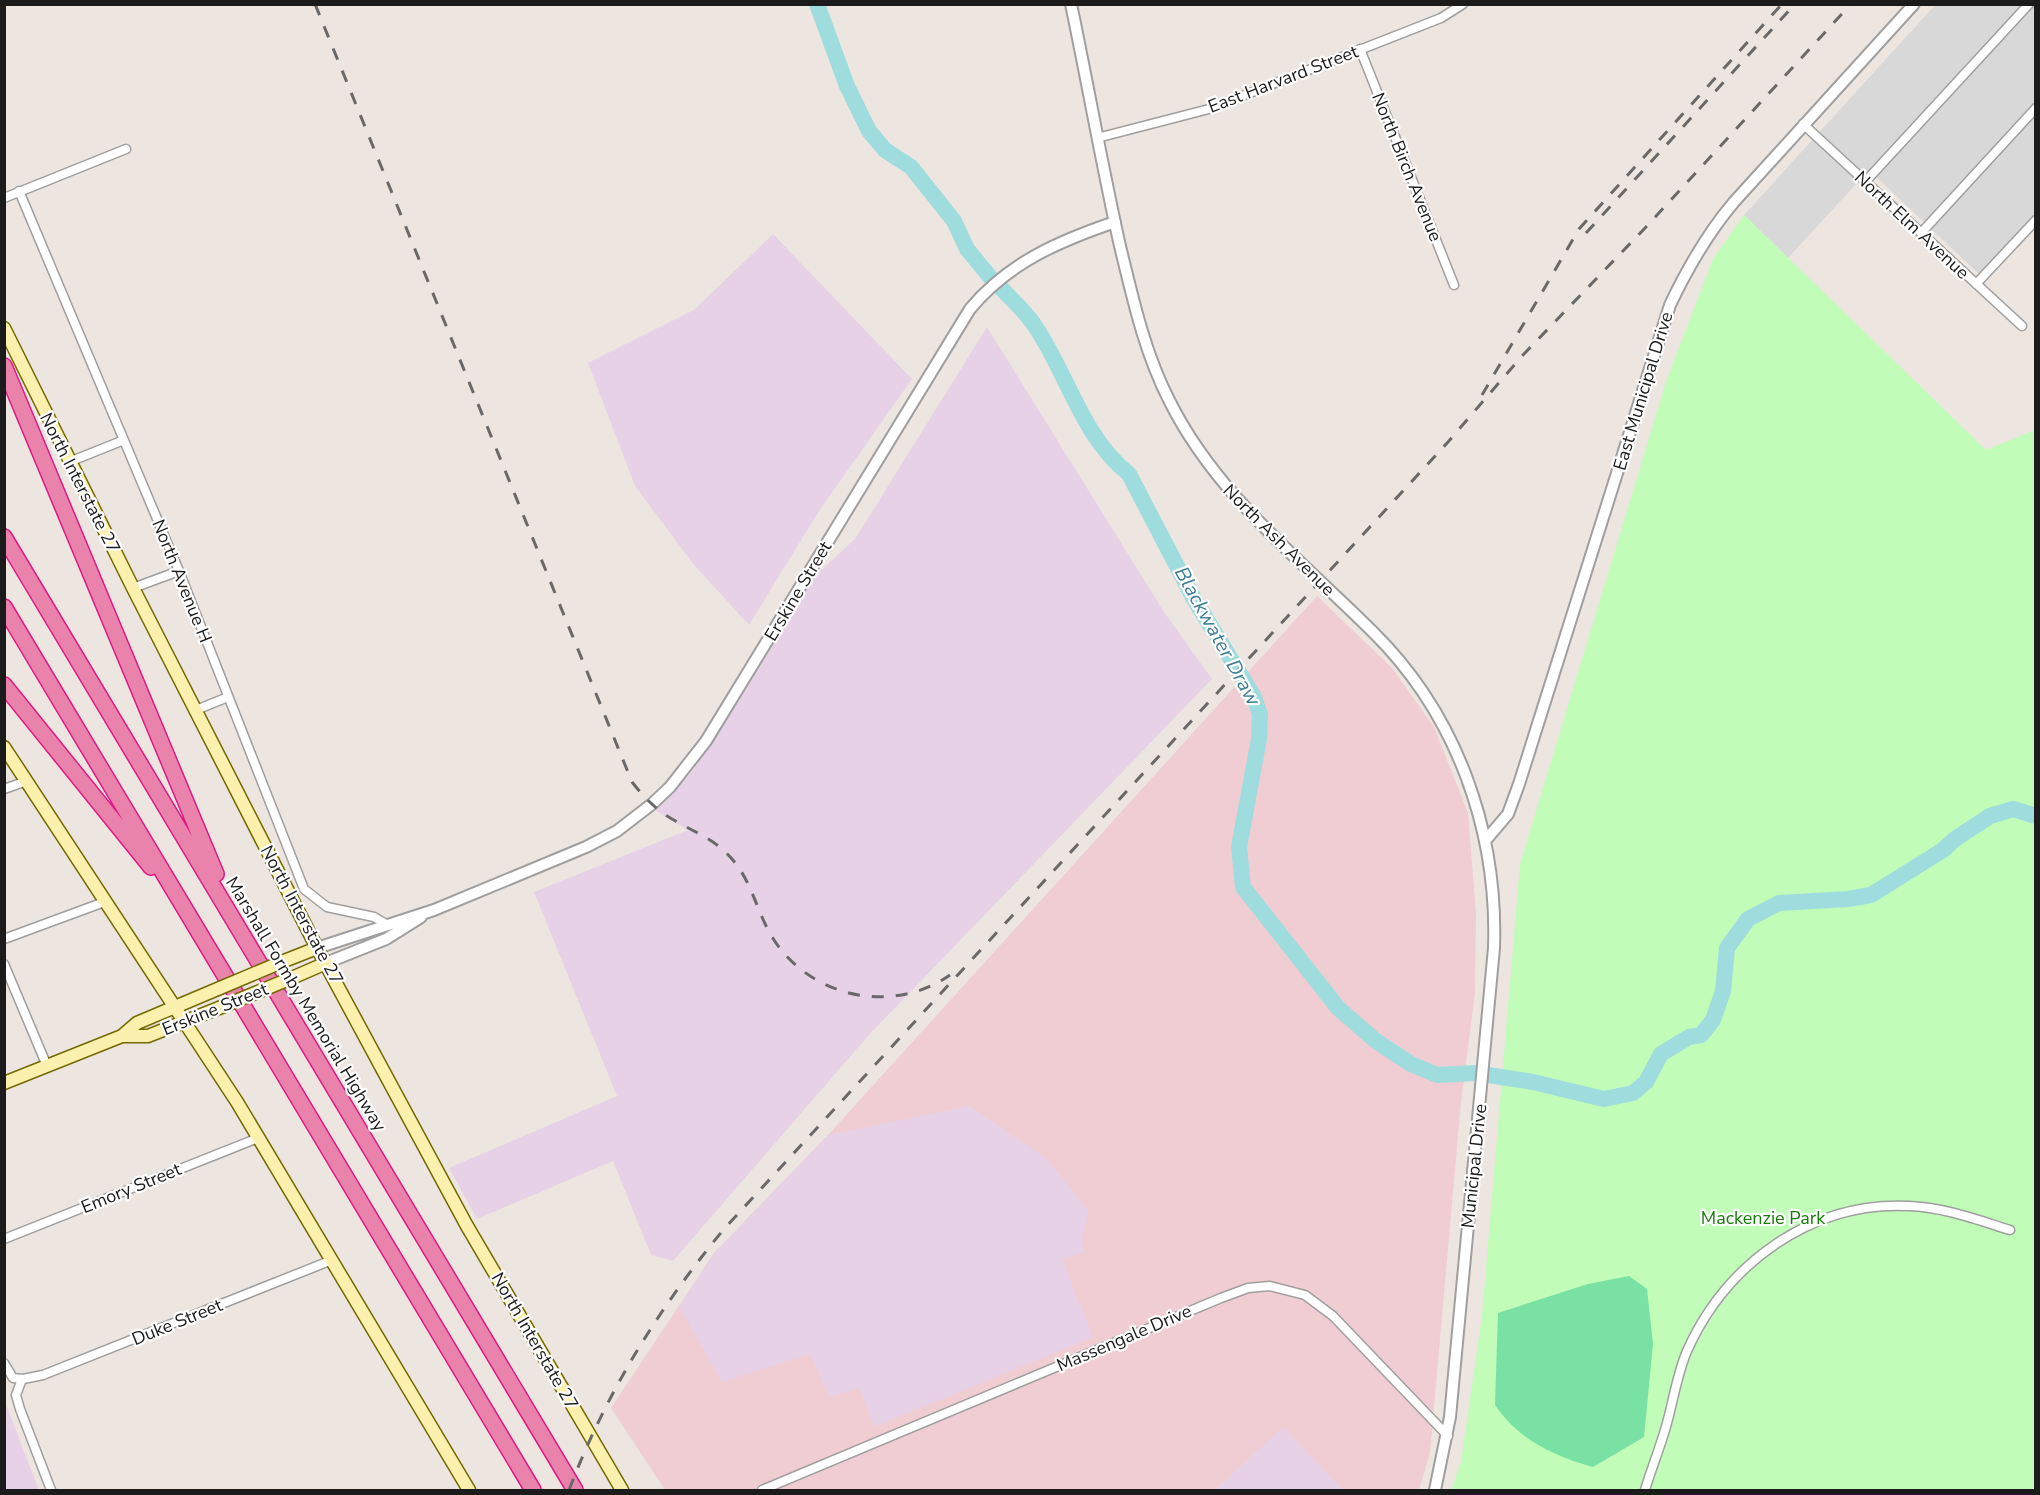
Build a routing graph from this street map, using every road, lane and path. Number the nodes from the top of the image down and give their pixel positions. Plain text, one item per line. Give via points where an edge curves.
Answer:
1 (1071, 4) edge
2 (1463, 4) edge
3 (1914, 4) edge
4 (2030, 4) edge
5 (1360, 49) junction
6 (2036, 108) edge
7 (1803, 124) junction
8 (1096, 138) junction
9 (126, 148) dead end
10 (1865, 182) junction
11 (19, 191) junction
12 (4, 198) edge
13 (2036, 220) edge
14 (1115, 222) junction
15 (1920, 232) junction
16 (1976, 284) junction
17 (1454, 285) dead end
18 (2022, 326) dead end
19 (4, 328) edge
20 (4, 366) edge
21 (124, 440) junction
22 (69, 462) junction
23 (4, 537) edge
24 (179, 571) junction
25 (132, 588) junction
26 (4, 607) edge
27 (4, 685) edge
28 (228, 697) junction
29 (196, 710) junction
30 (4, 747) edge
31 (27, 781) junction
32 (4, 789) edge
33 (1485, 841) junction
34 (107, 901) junction
35 (182, 905) junction
36 (434, 909) junction
37 (386, 924) junction
38 (4, 939) edge
39 (317, 948) junction
40 (253, 953) junction
41 (326, 963) junction
42 (4, 964) edge
43 (176, 1006) junction
44 (186, 1021) junction
45 (122, 1036) junction
46 (46, 1066) junction
47 (4, 1083) edge
48 (258, 1138) junction
49 (2010, 1230) dead end
50 (4, 1239) edge
51 (332, 1260) junction
52 (4, 1363) edge
53 (22, 1379) junction
54 (526, 1409) junction
55 (1448, 1436) junction
56 (51, 1491) edge
57 (469, 1491) edge
58 (533, 1491) edge
59 (576, 1491) edge
60 (582, 1491) edge
61 (622, 1491) edge
62 (762, 1491) edge
63 (1435, 1491) edge
64 (1645, 1491) edge

1 - 8 street, North Ash Avenue
2 - 5 street, East Harvard Street via 1441,18
3 - 7 street, East Municipal Drive
4 - 10 street
5 - 8 street, East Harvard Street via 1209,109
5 - 17 street, North Birch Avenue
6 - 15 street
7 - 10 street, North Elm Avenue
7 - 33 street, East Municipal Drive via 1714,226 1670,305 1519,784 1508,813
8 - 14 street, North Ash Avenue
9 - 11 street
10 - 15 street, North Elm Avenue
11 - 12 street
11 - 21 street, North Avenue H
13 - 16 street
14 - 33 street, North Ash Avenue via 1138,323 1168,399 1188,434 1251,516 1373,632 1412,678 1456,750
14 - 36 street, Erskine Street via 1062,241 1020,263 998,279 970,309 711,732 670,787 635,819 586,848
15 - 16 street, North Elm Avenue
16 - 18 street, North Elm Avenue
19 - 22 main road, North Interstate 27
20 - 40 highway via 198,836
21 - 22 street
21 - 24 street, North Avenue H
22 - 25 main road, North Interstate 27
23 - 40 highway, Marshall Formby Memorial Highway
24 - 25 street
24 - 28 street, North Avenue H
25 - 29 main road, North Interstate 27
26 - 35 highway
27 - 35 highway
28 - 29 street
28 - 37 street, North Avenue H via 304,889 327,907 374,917
29 - 39 main road, North Interstate 27
30 - 31 main road
31 - 32 street
31 - 34 main road
33 - 55 street, Municipal Drive via 1495,919
34 - 38 street
34 - 43 main road
35 - 58 highway
36 - 37 street, Erskine Street
36 - 41 street, Erskine Street via 386,939
37 - 39 street, Erskine Street
39 - 41 main road, North Interstate 27
39 - 43 main road, Erskine Street, bridge
40 - 54 highway, Marshall Formby Memorial Highway
41 - 44 main road, Erskine Street, bridge
41 - 61 main road, North Interstate 27 via 467,1226
42 - 46 street
43 - 44 main road
43 - 45 main road, Erskine Street via 137,1023
44 - 45 main road, Erskine Street via 148,1036
44 - 48 main road
45 - 46 main road, Erskine Street
46 - 47 main road, Erskine Street
48 - 50 street, Emory Street
48 - 51 main road
49 - 64 street via 1971,1217 1915,1207 1874,1207 1825,1218 1779,1241 1749,1265 1716,1301 1694,1337 1681,1367
51 - 53 street, Duke Street via 43,1375
51 - 57 main road
52 - 53 street via 13,1378
53 - 56 street via 16,1395
54 - 59 highway, Marshall Formby Memorial Highway
54 - 60 highway
55 - 62 street, Massengale Drive via 1333,1316 1305,1295 1270,1286 1248,1288 1221,1298
55 - 63 street, Municipal Drive

